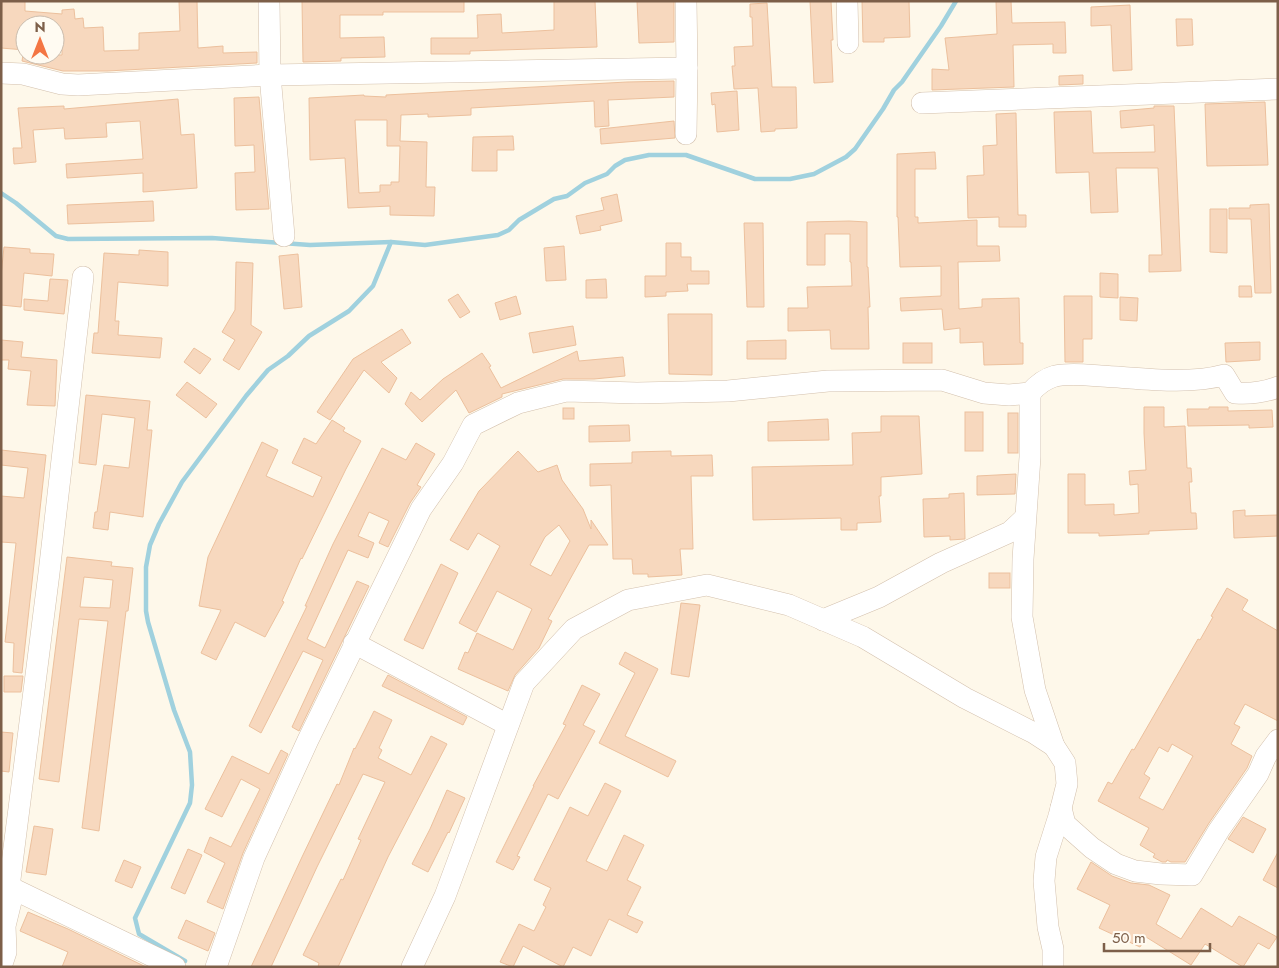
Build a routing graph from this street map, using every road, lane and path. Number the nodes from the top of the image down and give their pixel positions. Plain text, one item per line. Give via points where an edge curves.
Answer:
1 (269, 1) edge
2 (686, 1) edge
3 (847, 1) edge
4 (848, 43) dead end
5 (687, 68) junction
6 (1, 73) edge
7 (270, 75) junction
8 (1278, 89) edge
9 (922, 103) dead end
10 (686, 134) dead end
11 (284, 236) dead end
12 (83, 277) dead end
13 (1278, 387) edge
14 (1030, 393) junction
15 (1025, 518) junction
16 (823, 620) junction
17 (354, 643) junction
18 (508, 725) junction
19 (1278, 740) edge
20 (1054, 746) junction
21 (1061, 808) junction
22 (8, 886) edge
23 (416, 966) edge
24 (1, 967) edge
25 (175, 967) edge
26 (216, 967) edge
27 (1054, 967) edge

1 - 7 street
2 - 5 street
3 - 4 street
5 - 7 street
5 - 10 street
6 - 7 street via 78,85
7 - 11 street
8 - 9 street
12 - 22 street
13 - 14 street via 1250,394 1236,393 1224,375 1207,380 1074,374 1055,376 1041,382
14 - 15 street via 1030,456
14 - 17 street via 984,393 942,380 828,381 728,391 566,391 518,403 473,425 453,463 421,509
15 - 16 street via 1010,532 941,563 879,598
15 - 20 street via 1022,617 1035,690
16 - 18 street via 789,605 707,585 628,600 574,629 524,683
16 - 20 street via 863,637
17 - 18 street
17 - 26 street via 254,858
18 - 23 street
19 - 21 street via 1192,875 1135,871 1116,864 1065,824
20 - 21 street via 1065,762 1067,784
21 - 27 street via 1046,857 1045,873
22 - 24 street via 6,952
22 - 25 street

